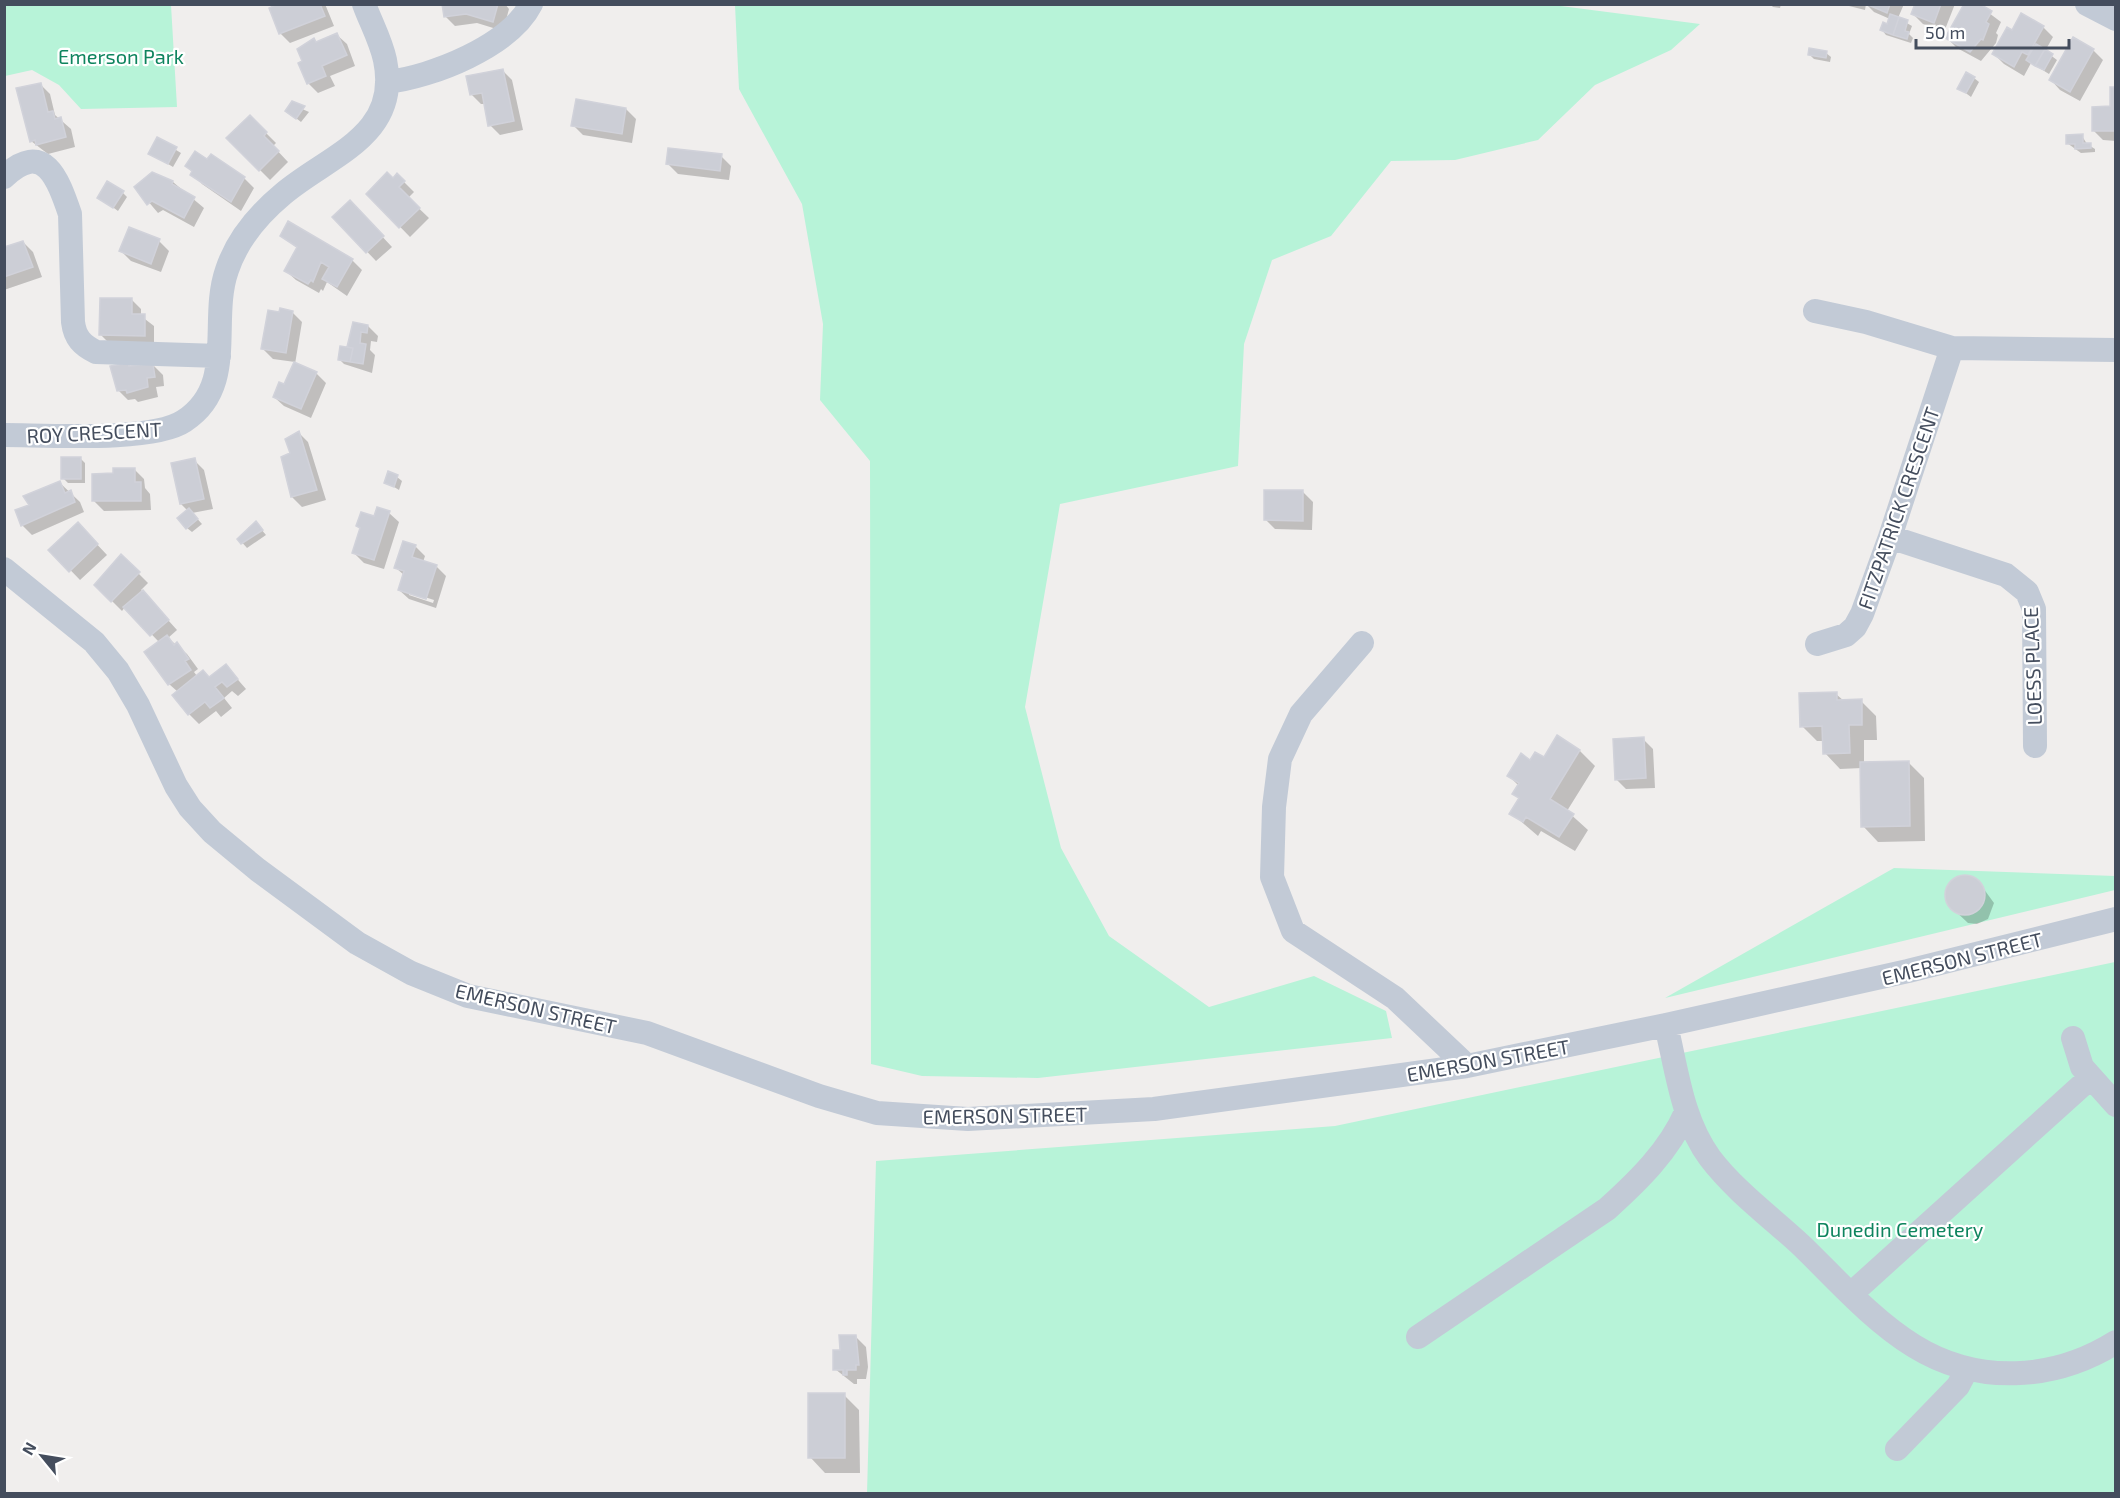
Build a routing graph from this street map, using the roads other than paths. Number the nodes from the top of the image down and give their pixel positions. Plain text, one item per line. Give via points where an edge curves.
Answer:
1 (364, 4) edge
2 (531, 4) edge
3 (2087, 4) edge
4 (2115, 20) edge
5 (387, 82) junction
6 (4, 177) edge
7 (1815, 311) dead end
8 (1952, 348) junction
9 (2115, 350) edge
10 (219, 356) junction
11 (4, 435) edge
12 (1890, 537) junction
13 (4, 569) edge
14 (1362, 643) dead end
15 (1817, 644) dead end
16 (2035, 746) dead end
17 (2115, 919) edge
18 (1666, 1025) junction
19 (2073, 1038) dead end
20 (1467, 1066) junction
21 (2090, 1078) junction
22 (2115, 1105) edge
23 (1686, 1112) junction
24 (1851, 1294) junction
25 (1418, 1337) dead end
26 (2115, 1342) edge
27 (1967, 1369) junction
28 (1897, 1449) dead end

1 - 5 street, ROY CRESCENT via 382,51
2 - 5 street via 519,23 497,41 420,75
3 - 4 street
5 - 10 street, ROY CRESCENT via 383,109 370,131 283,194 238,246 221,295
6 - 10 street via 25,161 34,160 51,171 64,197 70,214 74,333 80,342 96,352
7 - 8 street
8 - 9 street
8 - 12 street, FITZPATRICK CRESCENT
10 - 11 street, ROY CRESCENT via 213,389 200,409 165,431
12 - 15 street, FITZPATRICK CRESCENT via 1855,627 1836,640
12 - 16 street, LOESS PLACE via 1991,569 2027,592 2034,609
13 - 20 street, EMERSON STREET via 93,642 118,671 176,786 212,832 357,943 411,973 468,996 646,1033 848,1106 939,1119 1154,1109
14 - 20 street via 1301,714 1280,759 1272,877 1293,931 1395,998
17 - 18 street, EMERSON STREET via 1968,957
18 - 20 street, EMERSON STREET
18 - 23 street
19 - 21 street via 2082,1067
21 - 22 street
21 - 24 street
23 - 24 street via 1710,1158
23 - 25 street via 1676,1135 1607,1209
24 - 27 street via 1914,1346
26 - 27 street via 2079,1361 2041,1372 1998,1374
27 - 28 street via 1958,1386

